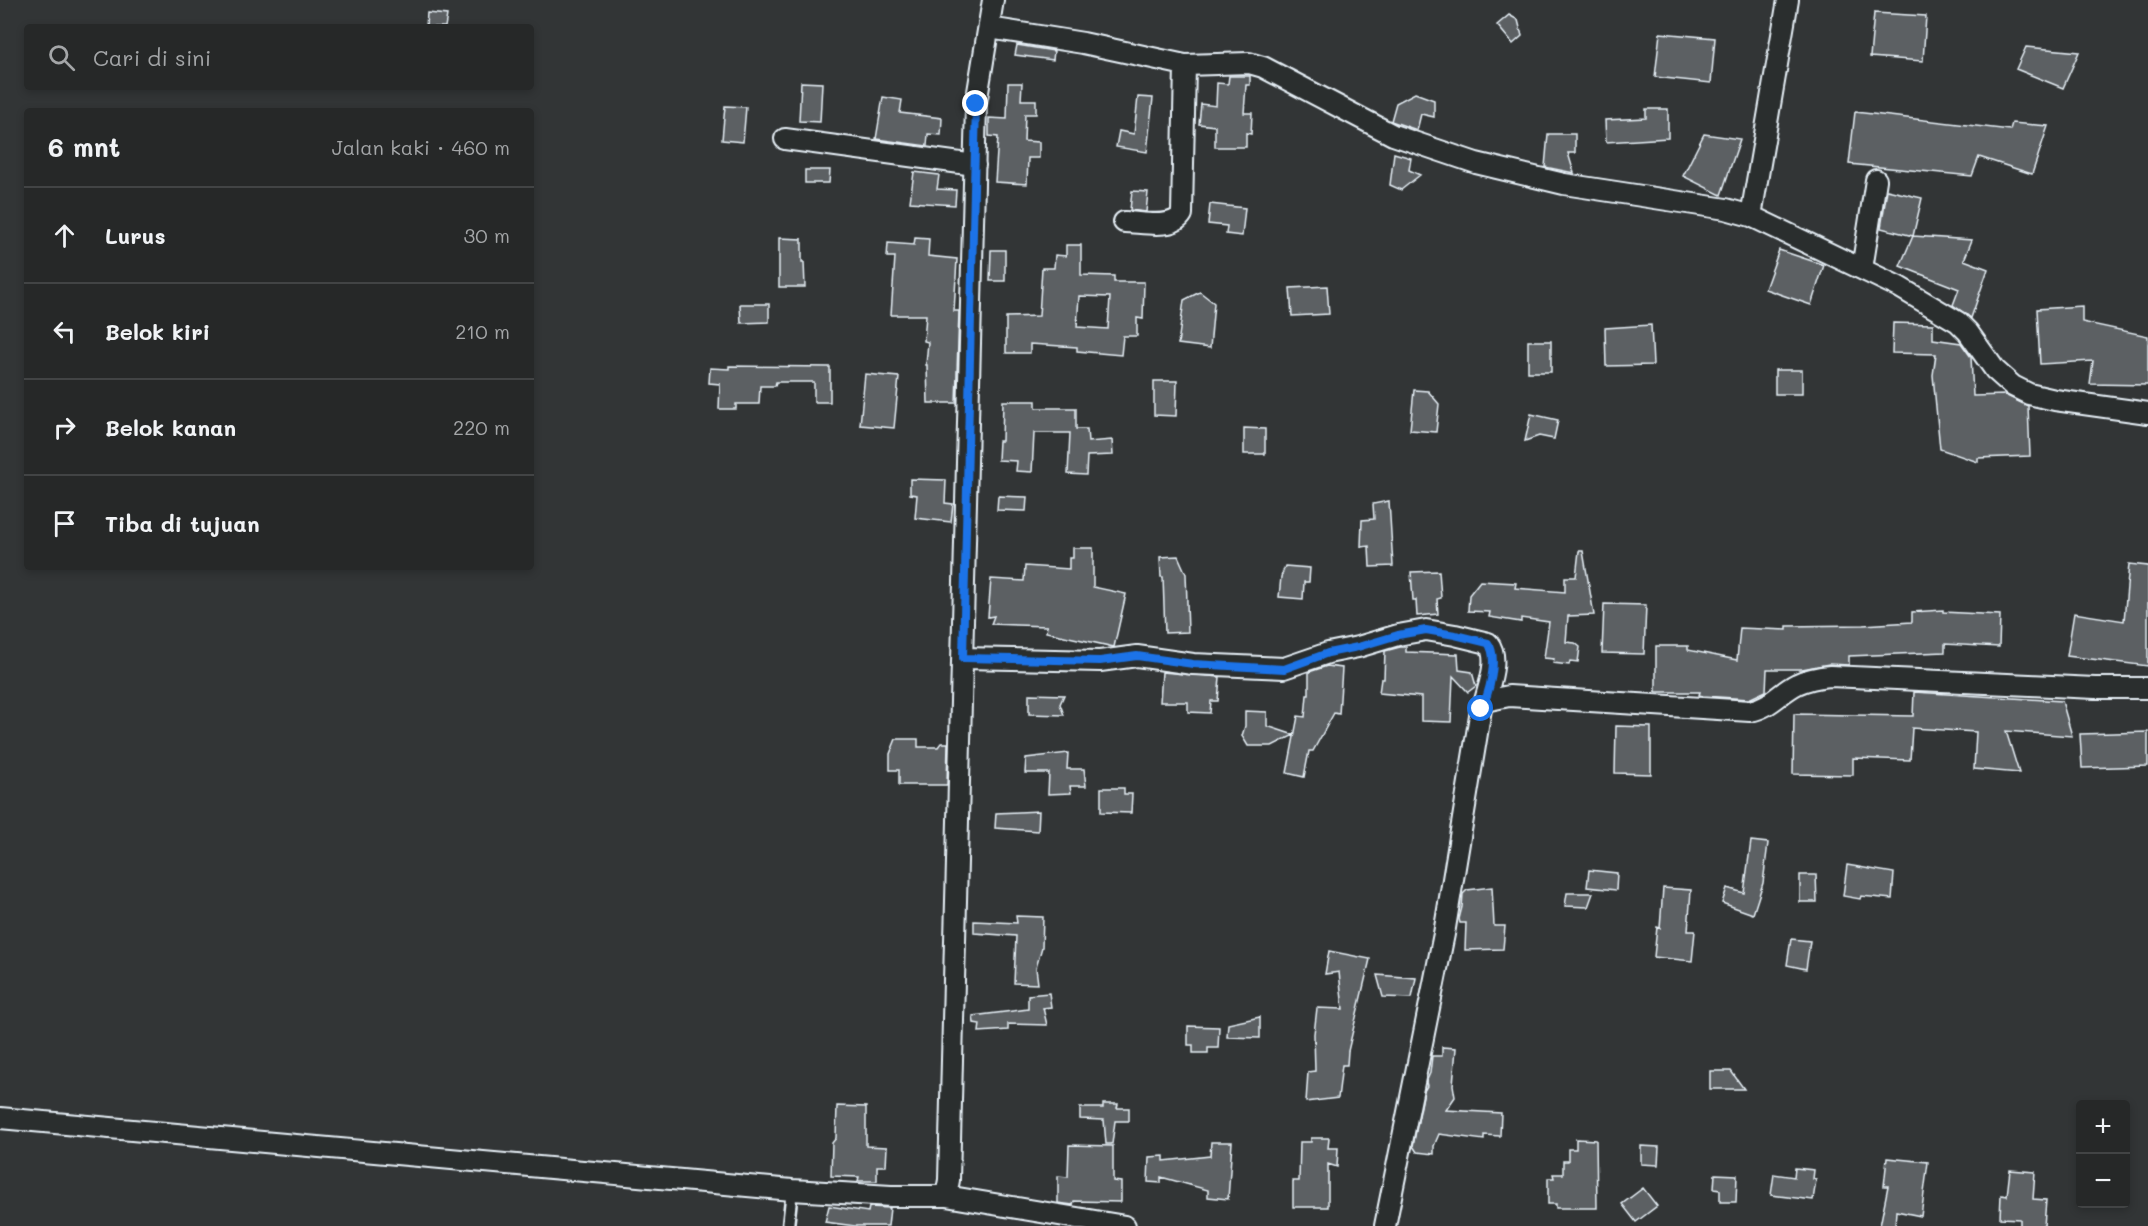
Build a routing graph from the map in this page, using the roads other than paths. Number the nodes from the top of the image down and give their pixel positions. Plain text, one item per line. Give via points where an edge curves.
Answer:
1 (993, 0) edge
2 (1788, 0) edge
3 (989, 28) junction
4 (1185, 65) junction
5 (785, 139) dead end
6 (975, 165) junction
7 (1876, 180) dead end
8 (1751, 216) junction
9 (1124, 222) dead end
10 (1862, 269) junction
11 (2148, 413) edge
12 (963, 658) junction
13 (2148, 687) edge
14 (1485, 701) junction
15 (0, 1118) edge
16 (792, 1190) junction
17 (946, 1196) junction
18 (788, 1226) edge
19 (1125, 1226) edge
20 (1385, 1226) edge

1 - 3 street
2 - 8 street
3 - 4 street
3 - 6 street via 976,104
4 - 8 street via 1249,63 1263,67 1393,135 1476,163 1564,184
4 - 9 street via 1182,214 1171,223
5 - 6 street
6 - 12 street
7 - 10 street
8 - 10 street
10 - 11 street via 1958,322 1995,370 2013,386 2055,400
12 - 14 street via 1100,661 1137,656 1193,664 1284,669 1328,653 1426,630 1488,643 1494,660
12 - 17 street via 950,1180
13 - 14 street via 1830,676 1797,684 1771,704 1750,711 1509,696
14 - 20 street via 1444,934
15 - 16 street
16 - 17 street
16 - 18 lane
17 - 19 street

